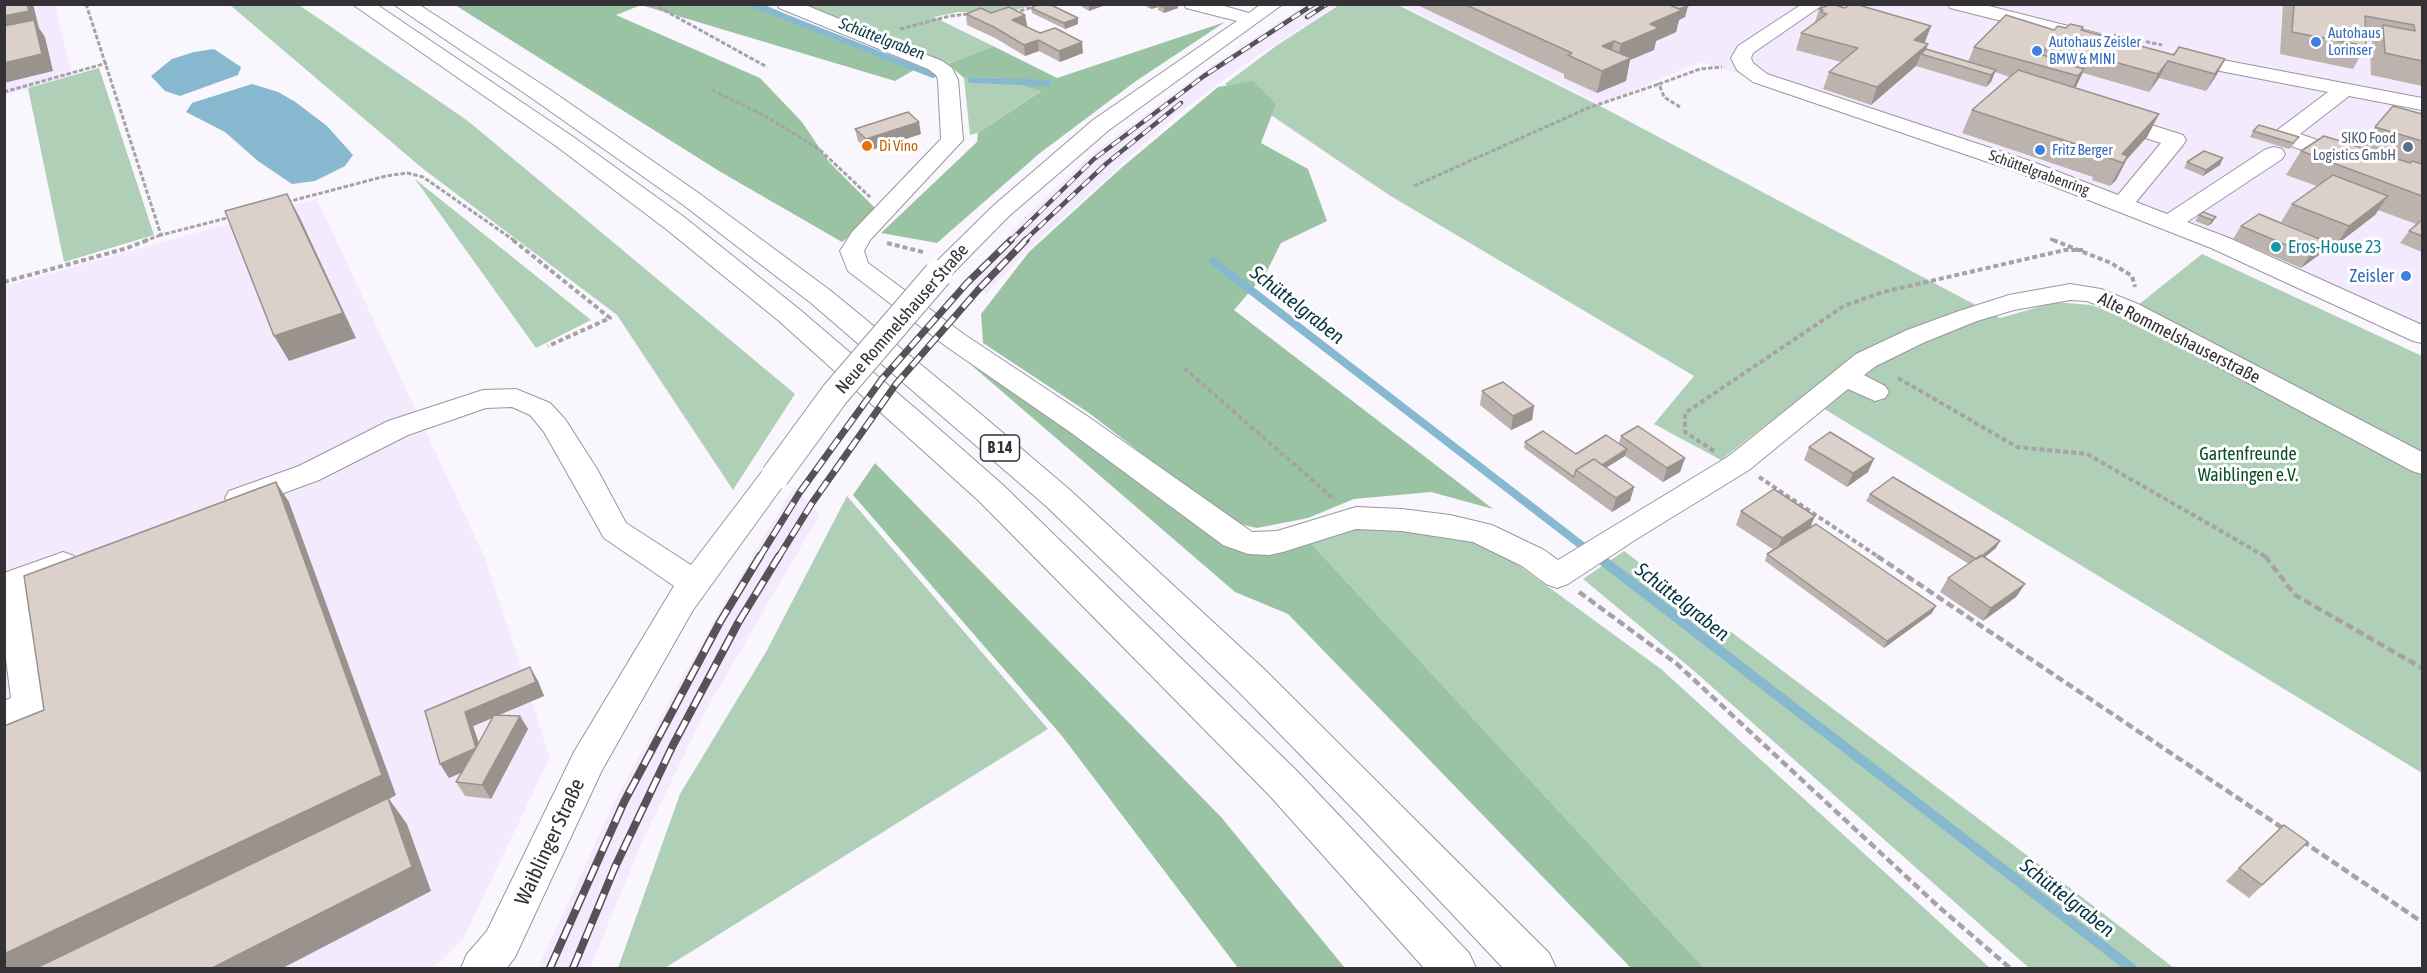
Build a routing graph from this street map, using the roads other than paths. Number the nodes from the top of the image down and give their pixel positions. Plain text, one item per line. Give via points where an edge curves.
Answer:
1 (362, 4) edge
2 (403, 4) edge
3 (786, 4) edge
4 (1193, 4) edge
5 (1274, 4) edge
6 (1815, 4) edge
7 (1957, 4) edge
8 (1251, 20) junction
9 (2111, 42) edge
10 (2168, 55) edge
11 (2344, 90) junction
12 (2422, 104) edge
13 (2096, 116) edge
14 (2274, 154) dead end
15 (2422, 183) edge
16 (2122, 205) junction
17 (2169, 223) junction
18 (2422, 335) edge
19 (1856, 368) junction
20 (1875, 392) dead end
21 (2422, 464) edge
22 (211, 509) edge
23 (90, 554) edge
24 (694, 583) junction
25 (615, 714) joint
26 (4, 716) edge
27 (483, 969) edge
28 (1453, 969) edge
29 (1533, 969) edge

1 - 28 highway, B 14 via 564,141 675,223 894,406 991,493 1178,677 1284,784
2 - 29 highway, B 14 via 691,199 821,297 965,417 1075,514 1251,680
3 - 19 street, Alte Rommelshauserstraße via 935,65 947,76 952,140 860,237 852,251 857,266 956,341 1234,537 1248,543 1269,544 1356,518 1402,520 1481,533 1533,558 1557,576 1739,463
4 - 8 street
5 - 8 street, Neue Rommelshauser Straße
6 - 16 street, Schüttelgrabenring via 1745,50 1741,58 1744,66 1760,78 2025,167
7 - 9 street
8 - 24 street, Neue Rommelshauser Straße, bridge via 1101,125 1001,211 931,263
10 - 11 street
11 - 12 street
11 - 15 street via 2284,136
13 - 16 street via 2175,140
14 - 17 street
16 - 17 street, Schüttelgrabenring
17 - 18 street, Schüttelgrabenring
19 - 20 street
19 - 21 street, Alte Rommelshauserstraße via 1916,336 1968,316 2052,294 2092,294 2129,309
22 - 24 street via 309,472 398,428 483,399 516,398 540,409 555,426 615,530
23 - 26 street via 14,582 29,706
24 - 25 street, Neue Rommelshauser Straße
25 - 27 street, Waiblinger Straße via 587,763 501,944

